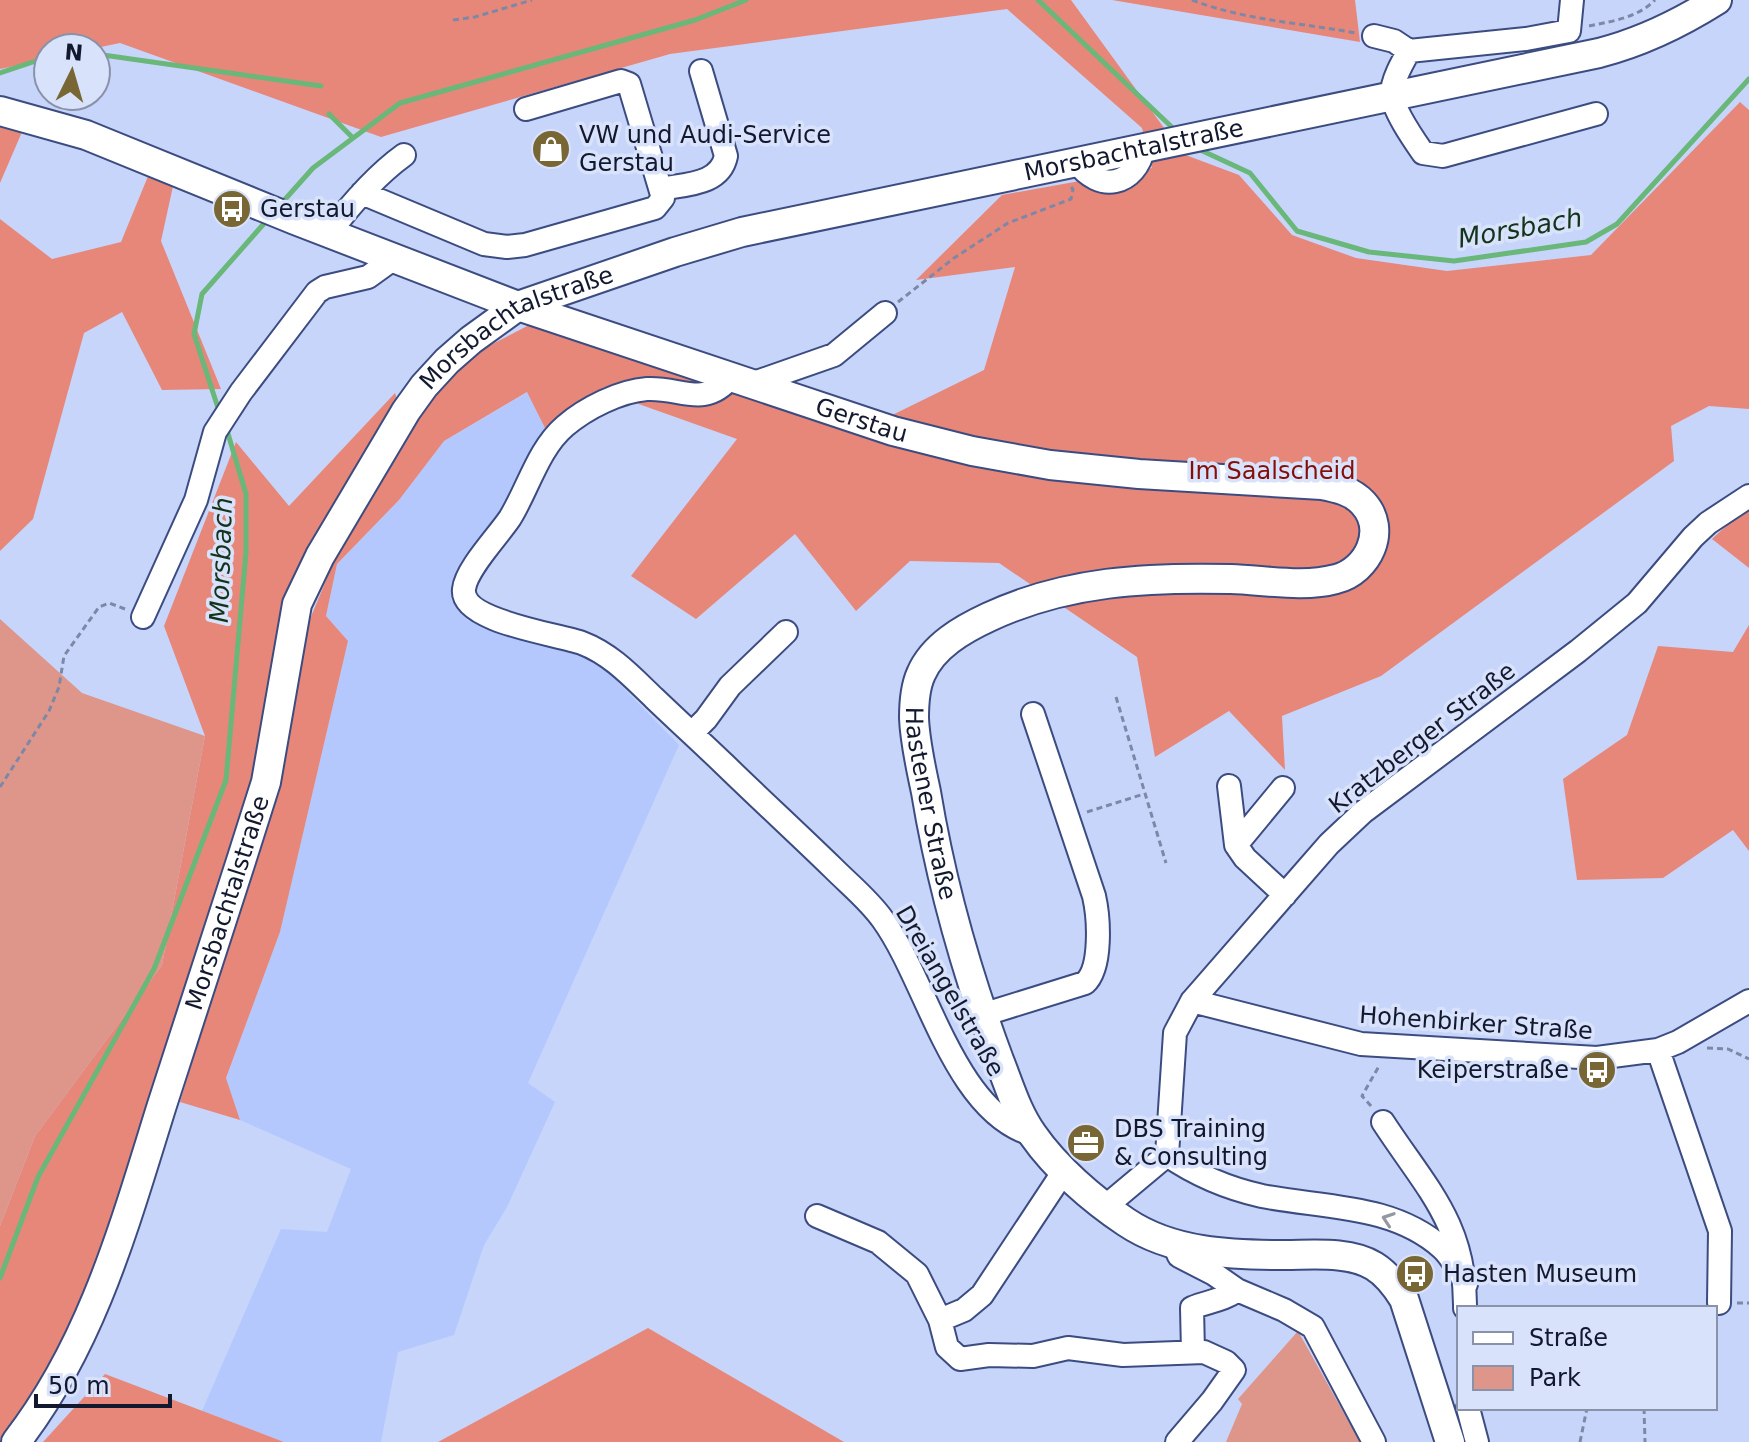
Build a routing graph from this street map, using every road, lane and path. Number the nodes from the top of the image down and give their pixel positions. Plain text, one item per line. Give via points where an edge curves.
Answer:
1 (532, 0) edge
2 (1192, 0) edge
3 (1572, 0) edge
4 (1655, 0) edge
5 (1717, 0) edge
6 (453, 20) dead end
7 (1569, 31) junction
8 (1374, 36) joint
9 (1409, 51) junction
10 (701, 71) dead end
11 (1392, 95) junction
12 (526, 109) dead end
13 (0, 111) edge
14 (1596, 114) dead end
15 (404, 155) dead end
16 (1071, 172) junction
17 (661, 189) junction
18 (362, 193) junction
19 (329, 233) junction
20 (393, 259) junction
21 (455, 282) junction
22 (518, 306) junction
23 (885, 313) joint
24 (465, 345) junction
25 (741, 381) junction
26 (972, 451) joint
27 (1749, 496) edge
28 (143, 617) joint
29 (786, 632) dead end
30 (1116, 697) dead end
31 (1033, 714) dead end
32 (692, 733) junction
33 (1229, 786) dead end
34 (0, 787) edge
35 (1283, 788) dead end
36 (1144, 794) junction
37 (1068, 818) junction
38 (1236, 845) junction
39 (1166, 863) dead end
40 (1285, 895) junction
41 (1192, 1001) junction
42 (1749, 1001) edge
43 (982, 1015) junction
44 (1387, 1046) junction
45 (1668, 1046) junction
46 (1749, 1059) edge
47 (1383, 1122) joint
48 (1031, 1134) junction
49 (1167, 1155) junction
50 (1064, 1171) junction
51 (1106, 1206) junction
52 (817, 1216) dead end
53 (1448, 1218) junction
54 (1426, 1237) junction
55 (1174, 1244) junction
56 (1466, 1284) junction
57 (1237, 1290) junction
58 (1719, 1303) dead end
59 (1465, 1306) edge
60 (940, 1320) junction
61 (1193, 1352) junction
62 (1469, 1410) edge
63 (1587, 1410) edge
64 (1644, 1410) edge
65 (16, 1442) edge
66 (1177, 1442) edge
67 (1374, 1442) edge
68 (1450, 1442) edge
69 (1477, 1442) edge
70 (1580, 1442) edge
71 (1645, 1442) edge

1 - 6 path
2 - 8 path via 1246,16
3 - 7 street
4 - 7 path via 1626,18
5 - 11 main road, Morsbachtalstraße via 1627,46
7 - 9 street
8 - 9 street
9 - 11 street
10 - 17 street via 726,156 724,166 707,180
11 - 14 street via 1423,153 1443,156
11 - 16 main road, Morsbachtalstraße via 1153,145
12 - 17 street via 621,81 629,84
13 - 19 main road, Gerstau via 86,135
15 - 18 street
16 - 22 main road, Morsbachtalstraße via 742,232
16 - 23 path via 1071,199 1008,223
17 - 18 street via 663,198 655,208 507,247 484,244
18 - 19 street
19 - 20 main road, Gerstau
20 - 21 main road, Gerstau
20 - 28 street via 368,277 317,292 233,403 215,432 196,500
21 - 22 main road, Gerstau
21 - 24 main road via 470,305 473,325
22 - 24 main road, Morsbachtalstraße
22 - 25 main road, Gerstau
23 - 25 street, Gerstau via 834,355
24 - 65 main road, Morsbachtalstraße via 406,411 301,595 266,782 109,1273 64,1368
25 - 26 main road, Gerstau
25 - 32 street, Dreiangelstraße via 702,395 634,391 563,427 463,591 467,604 479,613 599,650
26 - 43 main road, Hastener Straße via 1094,470 1337,488 1363,503 1373,531 1369,555 1359,568 1336,579 1170,578 1086,586 1014,605 937,649 921,673 914,697 915,729 938,855
27 - 40 street, Kratzberger Straße via 1708,523 1637,603 1590,642 1363,812
28 - 34 path via 109,603 99,607 64,656 49,711
29 - 32 street via 730,686
30 - 36 path
31 - 37 street
32 - 48 street, Dreiangelstraße via 882,918 974,1089 1008,1124
33 - 38 street
35 - 38 street
36 - 37 path
36 - 39 path
37 - 43 street via 1097,909 1092,977
38 - 40 street
40 - 41 street, Kratzberger Straße
41 - 44 street, Hohenbirker Straße via 1340,1040
41 - 49 street, Kratzberger Straße via 1175,1033
42 - 45 street, Hohenbirker Straße
43 - 48 main road, Hastener Straße
44 - 45 street, Hohenbirker Straße via 1597,1058
44 - 47 path via 1362,1096
45 - 46 path via 1728,1049
45 - 58 street via 1720,1231
47 - 53 street
48 - 50 main road, Hastener Straße
49 - 51 street
54 -> 49 street via 1408,1226 1348,1208 1232,1188
50 - 51 main road, Hastener Straße
50 - 60 street via 982,1295
51 - 55 main road, Hastener Straße via 1148,1235
52 - 60 street via 895,1253 917,1274
53 - 54 street
53 - 56 street
54 - 56 street via 1443,1249
55 - 57 street via 1179,1256
55 - 68 main road, Hastener Straße via 1217,1253 1346,1257 1375,1266 1404,1299
56 - 59 street
57 - 61 street via 1224,1300 1192,1308
57 - 67 street via 1313,1327
60 - 61 street via 947,1347 960,1359 1033,1356 1068,1348 1123,1355
61 - 66 street via 1204,1352 1234,1370
62 - 69 street
63 - 70 path
64 - 71 path

